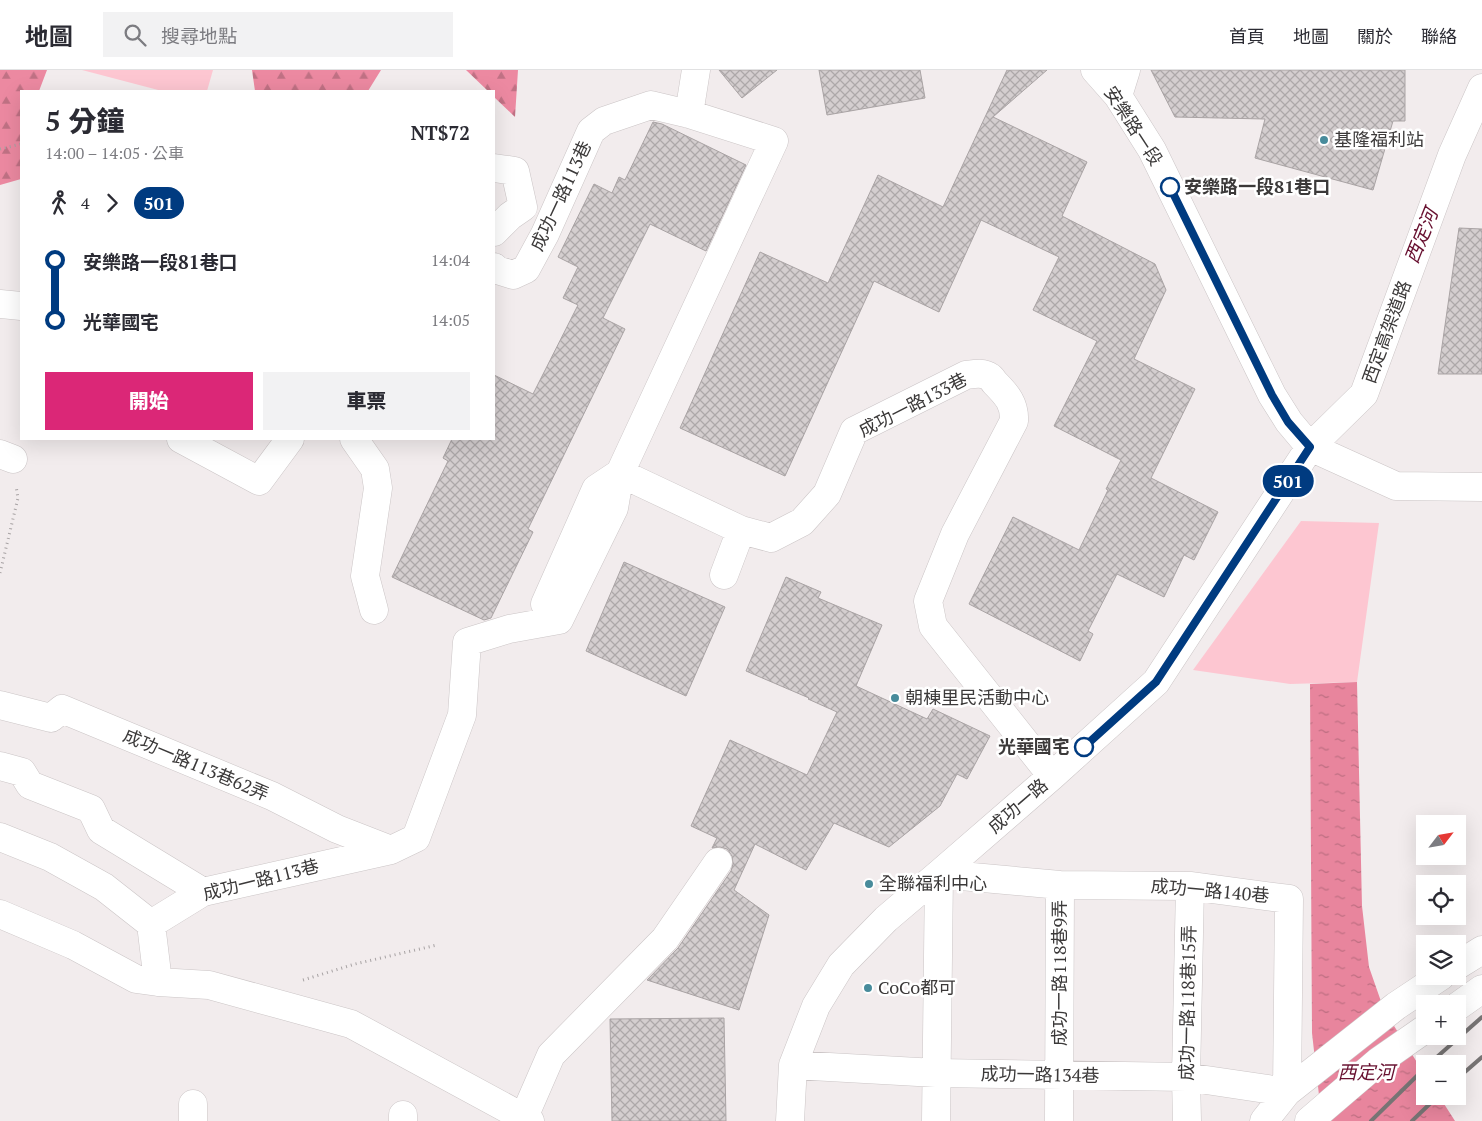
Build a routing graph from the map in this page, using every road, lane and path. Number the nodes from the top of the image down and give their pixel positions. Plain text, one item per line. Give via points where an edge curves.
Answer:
1 (696, 70) edge
2 (1094, 70) edge
3 (1126, 70) edge
4 (1482, 88) edge
5 (1118, 96) junction
6 (689, 114) junction
7 (20, 144) edge
8 (0, 149) edge
9 (495, 168) edge
10 (495, 231) edge
11 (495, 268) edge
12 (0, 304) edge
13 (20, 306) edge
14 (183, 440) edge
15 (289, 440) edge
16 (355, 440) edge
17 (1316, 450) junction
18 (6, 457) edge
19 (620, 473) junction
20 (1482, 487) edge
21 (741, 530) junction
22 (0, 574) edge
23 (724, 575) dead end
24 (374, 610) dead end
25 (0, 705) edge
26 (0, 766) edge
27 (1052, 776) junction
28 (0, 837) edge
29 (391, 850) junction
30 (718, 862) dead end
31 (939, 874) junction
32 (1060, 885) junction
33 (1190, 886) junction
34 (203, 892) junction
35 (0, 914) edge
36 (151, 924) junction
37 (437, 945) dead end
38 (1482, 950) edge
39 (1466, 960) edge
40 (298, 981) dead end
41 (158, 982) junction
42 (1428, 985) edge
43 (1482, 989) edge
44 (1466, 1000) edge
45 (1416, 1035) edge
46 (1416, 1042) edge
47 (793, 1065) junction
48 (936, 1073) junction
49 (1059, 1075) junction
50 (1186, 1077) junction
51 (1287, 1092) junction
52 (527, 1119) edge
53 (790, 1121) edge
54 (936, 1121) edge
55 (1058, 1121) edge
56 (1187, 1121) edge
57 (1264, 1121) edge
58 (1309, 1121) edge
59 (1338, 1121) edge

1 - 6 main road
2 - 5 main road, 安樂路一段
3 - 5 main road
4 - 17 main road, 西定高架道路 via 1452,155 1364,394
5 - 17 main road, 安樂路一段 via 1152,150 1272,395 1288,422
6 - 11 main road, 成功一路113巷 via 651,104 604,121 591,132 526,269 514,275
6 - 19 main road via 774,141
7 - 8 path
9 - 10 main road, 成功一路113巷 via 516,171 523,207
12 - 13 main road
14 - 15 main road via 259,481
16 - 24 main road via 375,469 378,488 365,576
17 - 20 main road via 1396,486
17 - 27 main road, 成功一路 via 1156,682
18 - 22 path via 18,498
19 - 21 main road, 成功一路133巷
19 - 29 main road, 成功一路113巷 via 596,489 552,612 467,642 462,716 416,838
21 - 23 main road
21 - 27 main road, 成功一路133巷 via 771,538 802,522 827,494 854,430 966,376 979,374 990,377 1009,398 1014,421 954,534 928,601 932,626
25 - 29 main road, 成功一路113巷62弄 via 51,718 62,709 272,796 337,829
26 - 34 main road via 22,772 30,785 91,809 101,830
27 - 31 main road, 成功一路
28 - 36 main road via 50,857 104,888
29 - 34 main road, 成功一路113巷
30 - 52 main road via 665,939 551,1056
31 - 32 main road, 成功一路140巷
31 - 47 main road, 成功一路 via 886,919 841,965 816,1006
31 - 48 main road
32 - 33 main road, 成功一路140巷
32 - 49 main road, 成功一路118巷9弄
33 - 50 main road, 成功一路118巷15弄
33 - 51 main road, 成功一路140巷 via 1288,899
34 - 36 main road, 成功一路113巷
35 - 41 main road via 73,945 136,979
36 - 41 main road
37 - 40 path
38 - 39 main road
41 - 52 main road via 209,985 351,1024
42 - 51 main road
43 - 44 main road
45 - 58 main road
46 - 59 main road
47 - 48 main road, 成功一路134巷
47 - 53 main road, 成功一路
48 - 49 main road, 成功一路134巷
48 - 54 main road
49 - 50 main road, 成功一路134巷
49 - 55 main road, 成功一路118巷9弄
50 - 51 main road, 成功一路134巷
50 - 56 main road, 成功一路118巷15弄
51 - 57 main road

